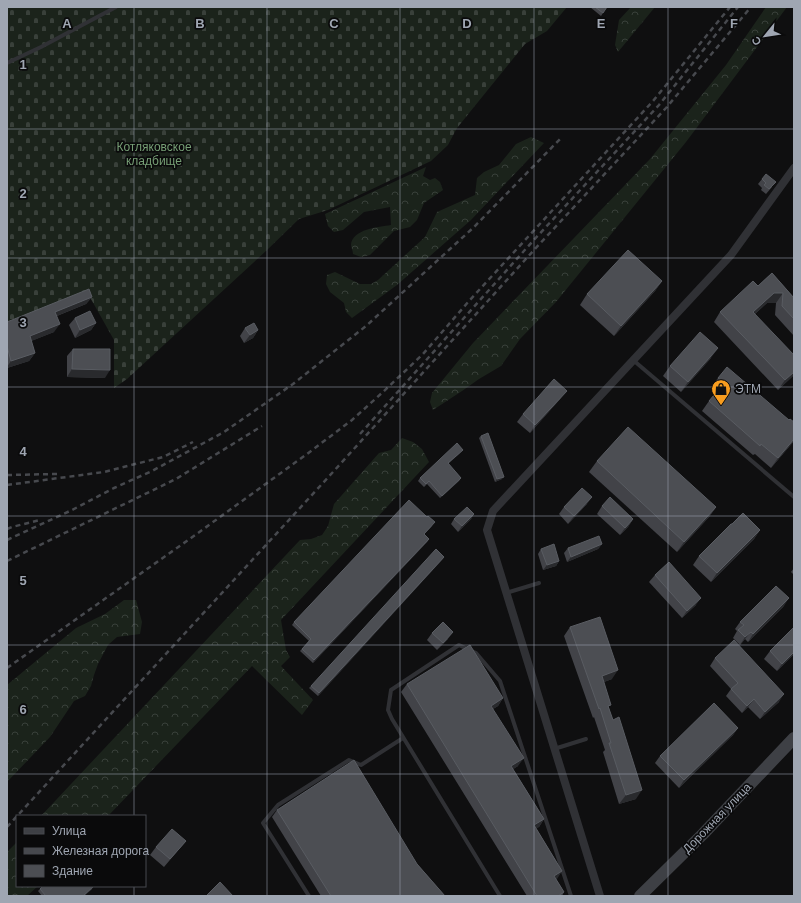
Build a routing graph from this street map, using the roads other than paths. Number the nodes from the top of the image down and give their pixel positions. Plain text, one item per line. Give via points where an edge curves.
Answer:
1 (116, 7) edge
2 (7, 64) edge
3 (794, 168) edge
4 (633, 360) junction
5 (794, 497) edge
6 (539, 583) dead end
7 (506, 593) junction
8 (404, 738) junction
9 (794, 738) edge
10 (586, 739) dead end
11 (554, 749) junction
12 (309, 896) edge
13 (500, 896) edge
14 (571, 896) edge
15 (600, 896) edge
16 (640, 896) edge

1 - 2 lane
3 - 4 street via 731,255
4 - 5 lane
4 - 7 street via 493,511 487,530
6 - 7 lane
7 - 11 street
8 - 12 lane via 361,765 349,760 278,805 263,823
8 - 13 lane
8 - 14 lane via 388,710 390,690 459,645 476,653 500,681
9 - 16 main road, Дорожная улица
10 - 11 lane
11 - 15 street

